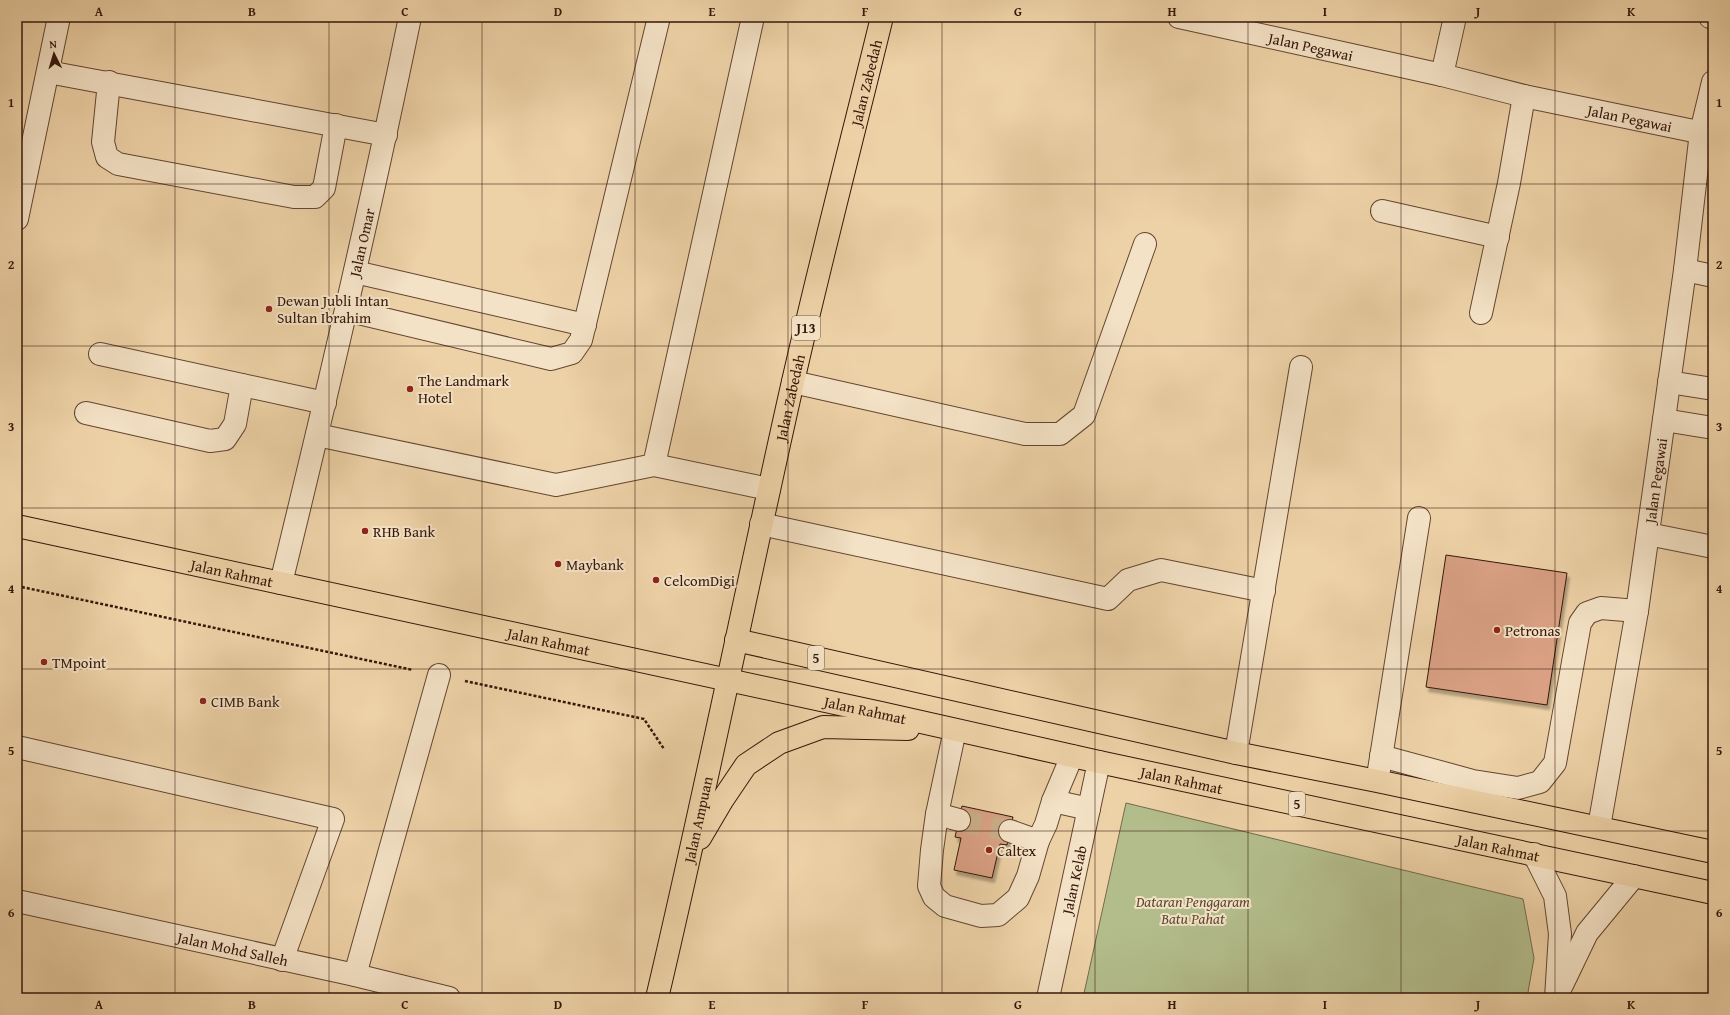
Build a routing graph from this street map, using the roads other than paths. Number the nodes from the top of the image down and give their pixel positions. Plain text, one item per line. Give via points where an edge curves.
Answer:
1 (59, 17) edge
2 (410, 17) edge
3 (659, 17) edge
4 (753, 17) edge
5 (882, 17) edge
6 (1179, 17) edge
7 (1455, 17) edge
8 (1211, 21) edge
9 (48, 72) junction
10 (1442, 75) junction
11 (109, 82) junction
12 (1713, 82) edge
13 (1524, 96) junction
14 (336, 125) junction
15 (1707, 133) edge
16 (386, 134) junction
17 (1382, 211) dead end
18 (17, 219) edge
19 (1498, 236) junction
20 (1145, 244) dead end
21 (1685, 270) junction
22 (355, 272) junction
23 (1713, 276) edge
24 (346, 310) junction
25 (1481, 313) dead end
26 (585, 325) junction
27 (100, 354) dead end
28 (1301, 367) dead end
29 (793, 382) junction
30 (1669, 382) junction
31 (242, 385) junction
32 (1713, 389) edge
33 (325, 403) junction
34 (86, 413) dead end
35 (1664, 420) junction
36 (1713, 428) edge
37 (317, 435) junction
38 (654, 465) junction
39 (769, 489) junction
40 (1418, 518) dead end
41 (761, 524) junction
42 (17, 526) edge
43 (1648, 534) junction
44 (1713, 547) edge
45 (281, 583) junction
46 (1264, 591) junction
47 (1636, 611) junction
48 (736, 640) junction
49 (439, 675) road end
50 (727, 680) junction
51 (955, 730) junction
52 (17, 747) edge
53 (1236, 753) junction
54 (1072, 756) junction
55 (1381, 756) junction
56 (1100, 762) junction
57 (1377, 781) junction
58 (1053, 801) junction
59 (1089, 809) junction
60 (937, 814) junction
61 (959, 820) tunnel mouth
62 (1599, 827) junction
63 (1010, 832) tunnel mouth
64 (1038, 841) junction
65 (1713, 852) edge
66 (691, 854) junction
67 (1534, 854) junction
68 (1634, 876) junction
69 (1713, 893) edge
70 (17, 901) edge
71 (282, 960) junction
72 (354, 976) junction
73 (1556, 996) edge
74 (449, 998) edge
75 (657, 998) edge
76 (1048, 998) edge

1 - 9 street
2 - 16 street, Jalan Omar
3 - 26 street
4 - 38 street
5 - 29 main road, Jalan Zabedah / J13
6 - 8 street, Jalan Pegawai
7 - 10 street
8 - 10 street, Jalan Pegawai
9 - 11 street
9 - 18 street
10 - 13 street, Jalan Pegawai
11 - 14 street
11 - 14 street via 103,142 107,157 126,166 294,197 315,197 324,188
12 - 15 street, Jalan Pegawai
13 - 15 street, Jalan Pegawai
13 - 19 street
14 - 16 street
15 - 21 street, Jalan Pegawai
16 - 22 street, Jalan Omar
17 - 19 street
19 - 25 street
20 - 29 street via 1084,415 1060,434 1025,434
21 - 23 street
21 - 30 street, Jalan Pegawai
22 - 24 street, Jalan Omar
22 - 26 street
24 - 26 street via 551,358 572,353 581,340
24 - 33 street, Jalan Omar
27 - 31 street
28 - 46 street
29 - 39 main road, Jalan Zabedah / J13
30 - 32 street
30 - 35 street, Jalan Pegawai
31 - 33 street
31 - 34 street via 235,424 225,439 210,441
33 - 37 street, Jalan Omar
35 - 36 street
35 - 43 street, Jalan Pegawai
37 - 38 street via 556,485
37 - 45 street, Jalan Omar
38 - 39 street
39 - 41 main road, Jalan Zabedah / J13
40 - 55 street
41 - 46 street via 1108,599 1128,580 1161,570
41 - 48 main road, Jalan Zabedah / J13
42 - 45 main road, Jalan Rahmat
43 - 44 street
43 - 47 street, Jalan Pegawai
45 - 50 main road, Jalan Rahmat
46 - 53 street
47 - 55 street via 1601,608 1587,613 1580,623 1555,763 1540,782 1518,788 1473,781
47 - 62 street, Jalan Pegawai
48 - 50 main road, Jalan Ampuan / J13
48 - 53 main road, 5
49 - 72 street
50 - 51 main road, Jalan Rahmat / 5
50 - 66 main road, Jalan Ampuan
51 - 54 main road, Jalan Rahmat / 5
51 - 60 street
51 - 66 main road via 824,727 779,742 746,765
52 - 71 street via 333,819
53 - 57 main road, 5
54 - 56 main road, Jalan Rahmat / 5
54 - 58 street
55 - 57 street
56 - 59 street, Jalan Kelab
56 - 67 main road, Jalan Rahmat / 5
57 - 62 main road, 5
58 - 59 street
58 - 64 street
59 - 76 street, Jalan Kelab
60 - 61 street
60 - 64 street via 930,886 934,897 945,906 981,916 998,915 1018,898 1028,876
62 - 65 main road, 5
63 - 64 street
66 - 75 main road, Jalan Ampuan
67 - 68 main road, Jalan Rahmat / 5
67 - 73 street via 1555,896 1560,934
68 - 69 main road, Jalan Rahmat / 5
68 - 73 street via 1587,933
70 - 71 street, Jalan Mohd Salleh
71 - 72 street, Jalan Mohd Salleh
72 - 74 street, Jalan Mohd Salleh

